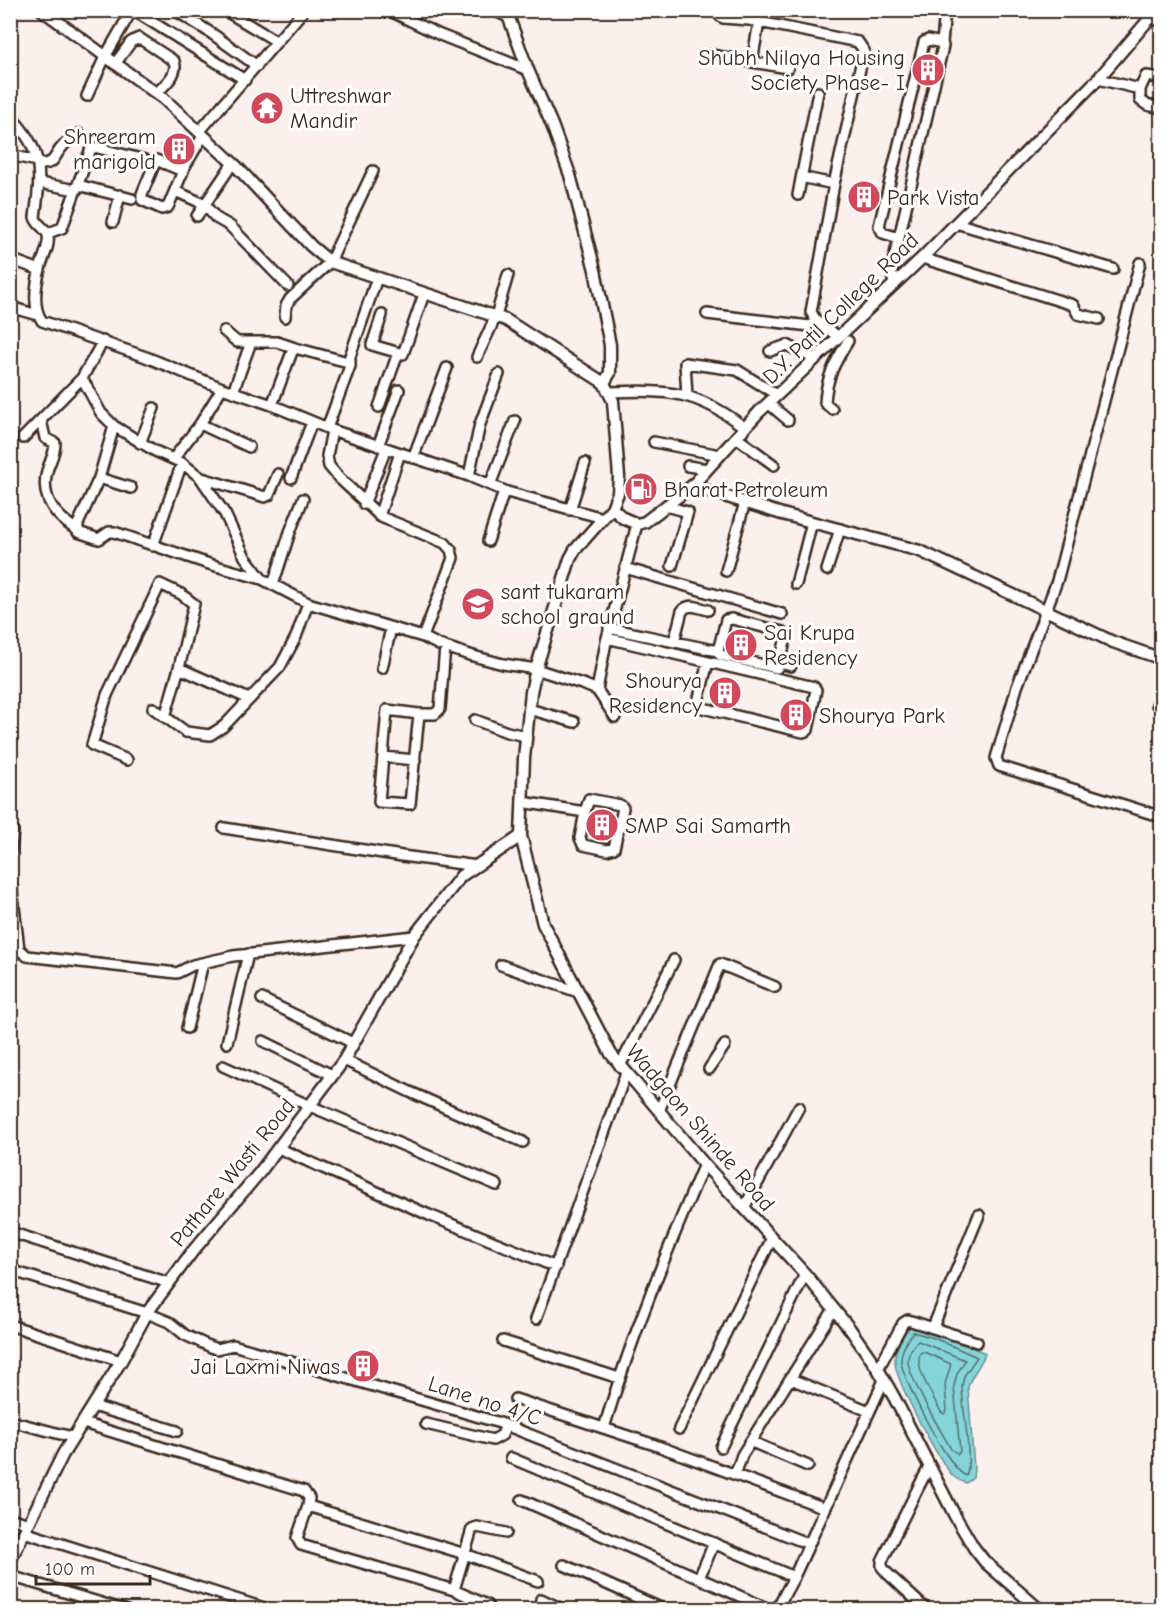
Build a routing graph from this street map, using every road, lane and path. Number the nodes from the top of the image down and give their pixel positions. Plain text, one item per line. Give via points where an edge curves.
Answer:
1 (42, 10) edge
2 (133, 10) edge
3 (175, 10) edge
4 (224, 10) edge
5 (304, 10) edge
6 (388, 10) edge
7 (493, 10) edge
8 (718, 10) edge
9 (945, 10) edge
10 (507, 14) edge
11 (750, 15) edge
12 (1156, 17) edge
13 (759, 22) junction
14 (276, 41) junction
15 (942, 43) junction
16 (711, 55) dead end
17 (105, 57) junction
18 (752, 62) junction
19 (116, 64) junction
20 (257, 66) junction
21 (788, 68) dead end
22 (528, 70) junction
23 (1161, 78) edge
24 (1098, 79) junction
25 (245, 80) junction
26 (1140, 89) junction
27 (818, 92) dead end
28 (156, 94) junction
29 (87, 96) dead end
30 (1161, 108) edge
31 (10, 116) edge
32 (79, 134) dead end
33 (201, 134) junction
34 (10, 155) edge
35 (145, 160) dead end
36 (37, 163) junction
37 (233, 163) junction
38 (183, 171) junction
39 (373, 171) dead end
40 (802, 174) junction
41 (40, 183) junction
42 (834, 184) junction
43 (77, 187) junction
44 (175, 191) junction
45 (120, 195) junction
46 (798, 195) dead end
47 (132, 199) dead end
48 (204, 204) junction
49 (197, 216) dead end
50 (113, 222) dead end
51 (956, 223) junction
52 (48, 233) junction
53 (899, 238) junction
54 (922, 258) junction
55 (10, 259) edge
56 (330, 262) junction
57 (1140, 263) dead end
58 (1113, 268) dead end
59 (39, 270) junction
60 (508, 275) dead end
61 (377, 278) junction
62 (894, 284) junction
63 (288, 286) dead end
64 (424, 294) junction
65 (10, 307) edge
66 (707, 314) dead end
67 (38, 315) junction
68 (382, 315) dead end
69 (496, 316) junction
70 (285, 317) dead end
71 (1099, 319) dead end
72 (817, 322) junction
73 (224, 331) dead end
74 (843, 339) junction
75 (103, 341) junction
76 (251, 342) junction
77 (295, 348) junction
78 (770, 351) dead end
79 (398, 353) junction
80 (477, 357) dead end
81 (350, 359) junction
82 (815, 359) junction
83 (447, 368) dead end
84 (499, 374) dead end
85 (82, 378) junction
86 (607, 387) junction
87 (222, 388) junction
88 (399, 390) dead end
89 (232, 392) junction
90 (777, 395) junction
91 (687, 396) junction
92 (768, 403) junction
93 (272, 405) junction
94 (379, 407) dead end
95 (154, 408) dead end
96 (832, 409) dead end
97 (41, 420) junction
98 (788, 420) dead end
99 (515, 421) dead end
100 (312, 422) junction
101 (200, 424) junction
102 (114, 426) junction
103 (745, 428) junction
104 (330, 429) junction
105 (736, 437) junction
106 (23, 438) dead end
107 (654, 442) dead end
108 (140, 443) junction
109 (249, 447) dead end
110 (382, 447) junction
111 (400, 453) junction
112 (720, 455) junction
113 (413, 458) junction
114 (178, 461) junction
115 (585, 463) dead end
116 (774, 465) dead end
117 (688, 466) dead end
118 (707, 469) junction
119 (278, 474) dead end
120 (469, 476) junction
121 (200, 477) junction
122 (99, 478) junction
123 (291, 478) dead end
124 (490, 485) junction
125 (692, 486) junction
126 (130, 488) dead end
127 (504, 490) junction
128 (303, 499) dead end
129 (745, 502) junction
130 (364, 504) junction
131 (666, 506) junction
132 (612, 508) junction
133 (570, 510) junction
134 (379, 516) junction
135 (603, 518) junction
136 (812, 522) junction
137 (637, 524) junction
138 (840, 529) junction
139 (77, 530) junction
140 (489, 541) dead end
141 (153, 546) junction
142 (672, 566) dead end
143 (624, 568) junction
144 (827, 570) dead end
145 (726, 571) dead end
146 (262, 579) junction
147 (796, 584) dead end
148 (273, 585) junction
149 (308, 603) junction
150 (708, 610) dead end
151 (1046, 611) junction
152 (782, 614) dead end
153 (391, 628) junction
154 (609, 628) junction
155 (423, 637) junction
156 (607, 638) junction
157 (674, 642) junction
158 (445, 647) junction
159 (718, 651) junction
160 (1161, 658) edge
161 (708, 662) junction
162 (780, 663) junction
163 (791, 666) dead end
164 (179, 668) junction
165 (382, 668) dead end
166 (536, 669) junction
167 (597, 690) junction
168 (1161, 693) edge
169 (249, 699) junction
170 (1157, 705) dead end
171 (153, 708) dead end
172 (530, 709) junction
173 (419, 714) junction
174 (165, 717) junction
175 (615, 717) dead end
176 (475, 720) dead end
177 (574, 722) dead end
178 (526, 736) junction
179 (382, 758) junction
180 (127, 760) dead end
181 (415, 760) junction
182 (522, 801) junction
183 (585, 812) junction
184 (1161, 817) edge
185 (10, 824) edge
186 (224, 828) dead end
187 (521, 836) junction
188 (10, 854) edge
189 (477, 866) junction
190 (10, 873) edge
191 (414, 936) junction
192 (248, 954) junction
193 (674, 960) dead end
194 (203, 963) junction
195 (501, 965) dead end
196 (775, 987) dead end
197 (578, 992) junction
198 (262, 999) dead end
199 (187, 1028) dead end
200 (263, 1041) dead end
201 (227, 1043) dead end
202 (353, 1044) junction
203 (724, 1045) dead end
204 (344, 1060) junction
205 (223, 1066) dead end
206 (623, 1070) junction
207 (709, 1070) dead end
208 (332, 1075) junction
209 (310, 1106) junction
210 (800, 1107) dead end
211 (659, 1112) junction
212 (523, 1142) dead end
213 (278, 1148) junction
214 (704, 1164) junction
215 (497, 1185) dead end
216 (744, 1208) junction
217 (979, 1215) dead end
218 (10, 1232) edge
219 (772, 1238) junction
220 (556, 1267) junction
221 (10, 1270) edge
222 (805, 1274) junction
223 (169, 1283) junction
224 (834, 1310) junction
225 (147, 1313) junction
226 (536, 1319) dead end
227 (10, 1325) edge
228 (933, 1327) junction
229 (503, 1341) dead end
230 (977, 1341) dead end
231 (121, 1361) junction
232 (878, 1369) junction
233 (619, 1378) junction
234 (791, 1379) junction
235 (884, 1380) junction
236 (515, 1399) dead end
237 (93, 1406) junction
238 (869, 1411) junction
239 (10, 1421) edge
240 (83, 1423) junction
241 (426, 1424) dead end
242 (506, 1425) junction
243 (604, 1428) junction
244 (679, 1429) dead end
245 (177, 1431) dead end
246 (72, 1437) junction
247 (752, 1442) junction
248 (721, 1447) dead end
249 (511, 1458) dead end
250 (808, 1466) dead end
251 (929, 1467) junction
252 (735, 1475) junction
253 (522, 1500) dead end
254 (308, 1506) junction
255 (825, 1508) junction
256 (10, 1518) edge
257 (27, 1528) junction
258 (507, 1533) dead end
259 (714, 1543) junction
260 (809, 1544) junction
261 (465, 1554) junction
262 (10, 1561) edge
263 (564, 1565) dead end
264 (10, 1576) edge
265 (794, 1577) junction
266 (699, 1578) junction
267 (537, 1581) dead end
268 (454, 1590) junction
269 (541, 1599) dead end
270 (920, 1607) edge
271 (124, 1610) edge
272 (270, 1610) edge
273 (490, 1610) edge
274 (564, 1610) edge
275 (665, 1610) edge
276 (771, 1610) edge
277 (776, 1610) edge
278 (1040, 1610) edge

1 - 17 street
2 - 17 street
2 - 25 street
3 - 20 street
4 - 14 street
5 - 14 street
6 - 22 street
7 - 10 street
8 - 11 street via 723,18
9 - 15 street
10 - 22 street
11 - 13 street
12 - 24 street, D.Y. Patil College Road
13 - 18 street
13 - 42 street via 862,44 864,51
14 - 20 street
15 - 53 street
15 - 53 street via 924,42 879,226 883,233
16 - 18 street
17 - 19 street
17 - 29 street
18 - 21 street
19 - 28 street
19 - 28 street via 131,42 139,38 174,61 174,73
20 - 25 street
22 - 86 street via 570,175 595,270 610,345
23 - 26 street via 1146,76
24 - 26 street
24 - 51 street, D.Y. Patil College Road
25 - 33 street
26 - 30 street via 1140,100
27 - 40 street
28 - 33 street
31 - 36 street via 26,132
32 - 36 street via 62,146 51,163
33 - 37 street
33 - 38 street
34 - 36 street
35 - 43 street via 94,147
36 - 41 street
37 - 48 street
37 - 56 street
38 - 44 street
38 - 44 street via 156,160 141,197 164,209
39 - 56 street
40 - 42 street
40 - 46 street
41 - 43 street
41 - 52 street via 35,217
42 - 72 street via 811,312
43 - 45 street
43 - 52 street via 62,228
44 - 48 street
45 - 47 street
45 - 50 street
48 - 49 street
48 - 63 street
51 - 54 street, D.Y. Patil College Road
51 - 58 street
52 - 59 street
53 - 62 street via 891,270
54 - 62 street, D.Y. Patil College Road
54 - 71 street via 1073,305 1078,314
55 - 59 street
56 - 61 street
56 - 70 street via 290,298
57 - 151 street
59 - 67 street
60 - 69 street
61 - 64 street
61 - 81 street
62 - 74 street, D.Y. Patil College Road
64 - 69 street
64 - 79 street via 403,354
65 - 67 street
66 - 72 street via 810,326
67 - 75 street via 47,323
68 - 79 street via 372,345
69 - 80 street
69 - 86 street
72 - 74 street
73 - 76 street via 237,342
74 - 82 street, D.Y. Patil College Road
74 - 96 street via 826,386 825,403
75 - 85 street
75 - 87 street
76 - 77 street via 278,342
76 - 89 street
77 - 81 street via 343,361
77 - 93 street
78 - 82 street via 788,345
79 - 94 street
81 - 104 street
82 - 90 street, D.Y. Patil College Road
83 - 113 street
84 - 120 street via 480,424
85 - 97 street
85 - 102 street via 101,413
86 - 91 street
86 - 132 street via 613,401 619,477
87 - 89 street
87 - 101 street
88 - 110 street
89 - 93 street
90 - 91 street via 737,370 685,363
90 - 92 street, D.Y. Patil College Road
91 - 103 street via 707,402
92 - 98 street
92 - 103 street, D.Y. Patil College Road
93 - 100 street
95 - 108 street
97 - 106 street
97 - 139 street via 45,438 55,443 45,485 47,502
99 - 124 street
100 - 104 street
100 - 123 street
101 - 109 street
101 - 114 street
102 - 108 street
102 - 122 street
103 - 105 street, D.Y. Patil College Road
104 - 110 street
104 - 130 street via 329,466
105 - 112 street, D.Y. Patil College Road
105 - 116 street
107 - 112 street
108 - 114 street
110 - 111 street
110 - 130 street
111 - 113 street
111 - 134 street
112 - 118 street, D.Y. Patil College Road
113 - 120 street
114 - 121 street
114 - 141 street
115 - 133 street
117 - 118 street
118 - 125 street, D.Y. Patil College Road
119 - 121 street via 265,497
120 - 124 street
121 - 146 street via 225,514 245,557
122 - 126 street
122 - 139 street
124 - 127 street
125 - 129 street
125 - 131 street, D.Y. Patil College Road
127 - 133 street
127 - 140 street
128 - 148 street
129 - 136 street
129 - 145 street
130 - 134 street
131 - 137 street, D.Y. Patil College Road
131 - 142 street via 688,512
132 - 135 street, Wadgaon Shinde Road
132 - 137 street
133 - 135 street
134 - 155 street via 445,543 451,550 453,558
135 - 166 street, Wadgaon Shinde Road via 570,560
136 - 138 street
136 - 147 street
137 - 143 street
138 - 144 street
138 - 151 street via 935,556
139 - 141 street via 99,539 114,532
141 - 146 street
143 - 152 street
143 - 154 street
146 - 148 street
148 - 149 street
149 - 153 street
149 - 169 street via 280,667
150 - 157 street via 685,607
151 - 160 street via 1113,642
151 - 184 street via 1017,687 996,762
153 - 155 street
153 - 165 street
154 - 156 street
154 - 157 street
155 - 158 street
156 - 161 street
156 - 167 street
157 - 159 street
158 - 166 street
158 - 173 street via 440,709 435,714
159 - 162 street via 724,656 777,668
159 - 162 street via 726,620 732,619 783,632 786,637
161 - 161 street via 699,707 808,730 814,687
162 - 163 street
164 - 169 street
164 - 174 street
164 - 180 street via 194,604 160,584 107,695 92,746
166 - 167 street
166 - 172 street, Wadgaon Shinde Road
167 - 175 street
168 - 170 street
169 - 174 street via 210,735 186,732
171 - 174 street
172 - 177 street
172 - 178 street, Wadgaon Shinde Road
173 - 179 street via 387,710
173 - 181 street
176 - 178 street
178 - 182 street, Wadgaon Shinde Road
179 - 181 street
179 - 181 street via 379,801 410,804
182 - 183 street
182 - 187 street, Wadgaon Shinde Road
183 - 183 street via 589,799 623,808 614,848 583,845 580,838
185 - 188 street
186 - 189 street
187 - 189 street, Pathare Wasti Road
187 - 197 street, Wadgaon Shinde Road via 543,924
189 - 191 street, Pathare Wasti Road via 461,876
190 - 194 street via 19,949 27,956 172,973
191 - 192 street
191 - 202 street, Pathare Wasti Road
192 - 194 street
192 - 201 street
193 - 206 street
194 - 199 street
195 - 197 street
196 - 211 street via 720,964
197 - 206 street, Wadgaon Shinde Road
198 - 202 street
200 - 208 street
202 - 204 street, Pathare Wasti Road
203 - 207 street
204 - 208 street, Pathare Wasti Road
204 - 212 street
205 - 209 street
206 - 211 street, Wadgaon Shinde Road
206 - 220 street
208 - 209 street, Pathare Wasti Road
209 - 213 street, Pathare Wasti Road
209 - 215 street
210 - 216 street
211 - 214 street, Wadgaon Shinde Road
213 - 220 street
213 - 223 street, Pathare Wasti Road
214 - 216 street, Wadgaon Shinde Road
214 - 233 street
216 - 219 street, Wadgaon Shinde Road
217 - 228 street
218 - 223 street
219 - 222 street, Wadgaon Shinde Road
219 - 244 street
220 - 226 street
221 - 225 street, Lane no 4/C
222 - 224 street, Wadgaon Shinde Road
222 - 248 street
223 - 225 street, Pathare Wasti Road
224 - 232 street, Wadgaon Shinde Road
224 - 234 street
225 - 231 street, Pathare Wasti Road
225 - 242 street, Lane no 4/C via 217,1349 233,1345
227 - 231 street
228 - 230 street
228 - 232 street via 908,1320 903,1323
229 - 233 street
231 - 237 street, Pathare Wasti Road
232 - 235 street, Wadgaon Shinde Road
233 - 243 street
234 - 238 street
234 - 247 street
235 - 238 street
235 - 251 street, Wadgaon Shinde Road
236 - 243 street
237 - 240 street, Pathare Wasti Road
237 - 245 street
238 - 255 street
239 - 246 street
240 - 246 street, Pathare Wasti Road
240 - 254 street via 304,1491 309,1498
241 - 242 street via 493,1440 502,1435
242 - 260 street, Lane no 4/C
243 - 252 street
246 - 257 street, Pathare Wasti Road
247 - 250 street
247 - 252 street
249 - 259 street
251 - 270 street via 882,1561 882,1567
251 - 278 street, Wadgaon Shinde Road via 979,1555
252 - 255 street
253 - 266 street
254 - 261 street
254 - 268 street via 297,1538 301,1545
255 - 260 street
256 - 257 street
257 - 262 street, Pathare Wasti Road
257 - 272 street
258 - 261 street via 474,1527
259 - 265 street
259 - 266 street
260 - 265 street
261 - 267 street
261 - 268 street
263 - 275 street
264 - 271 street
265 - 277 street
266 - 276 street
268 - 273 street
269 - 274 street

